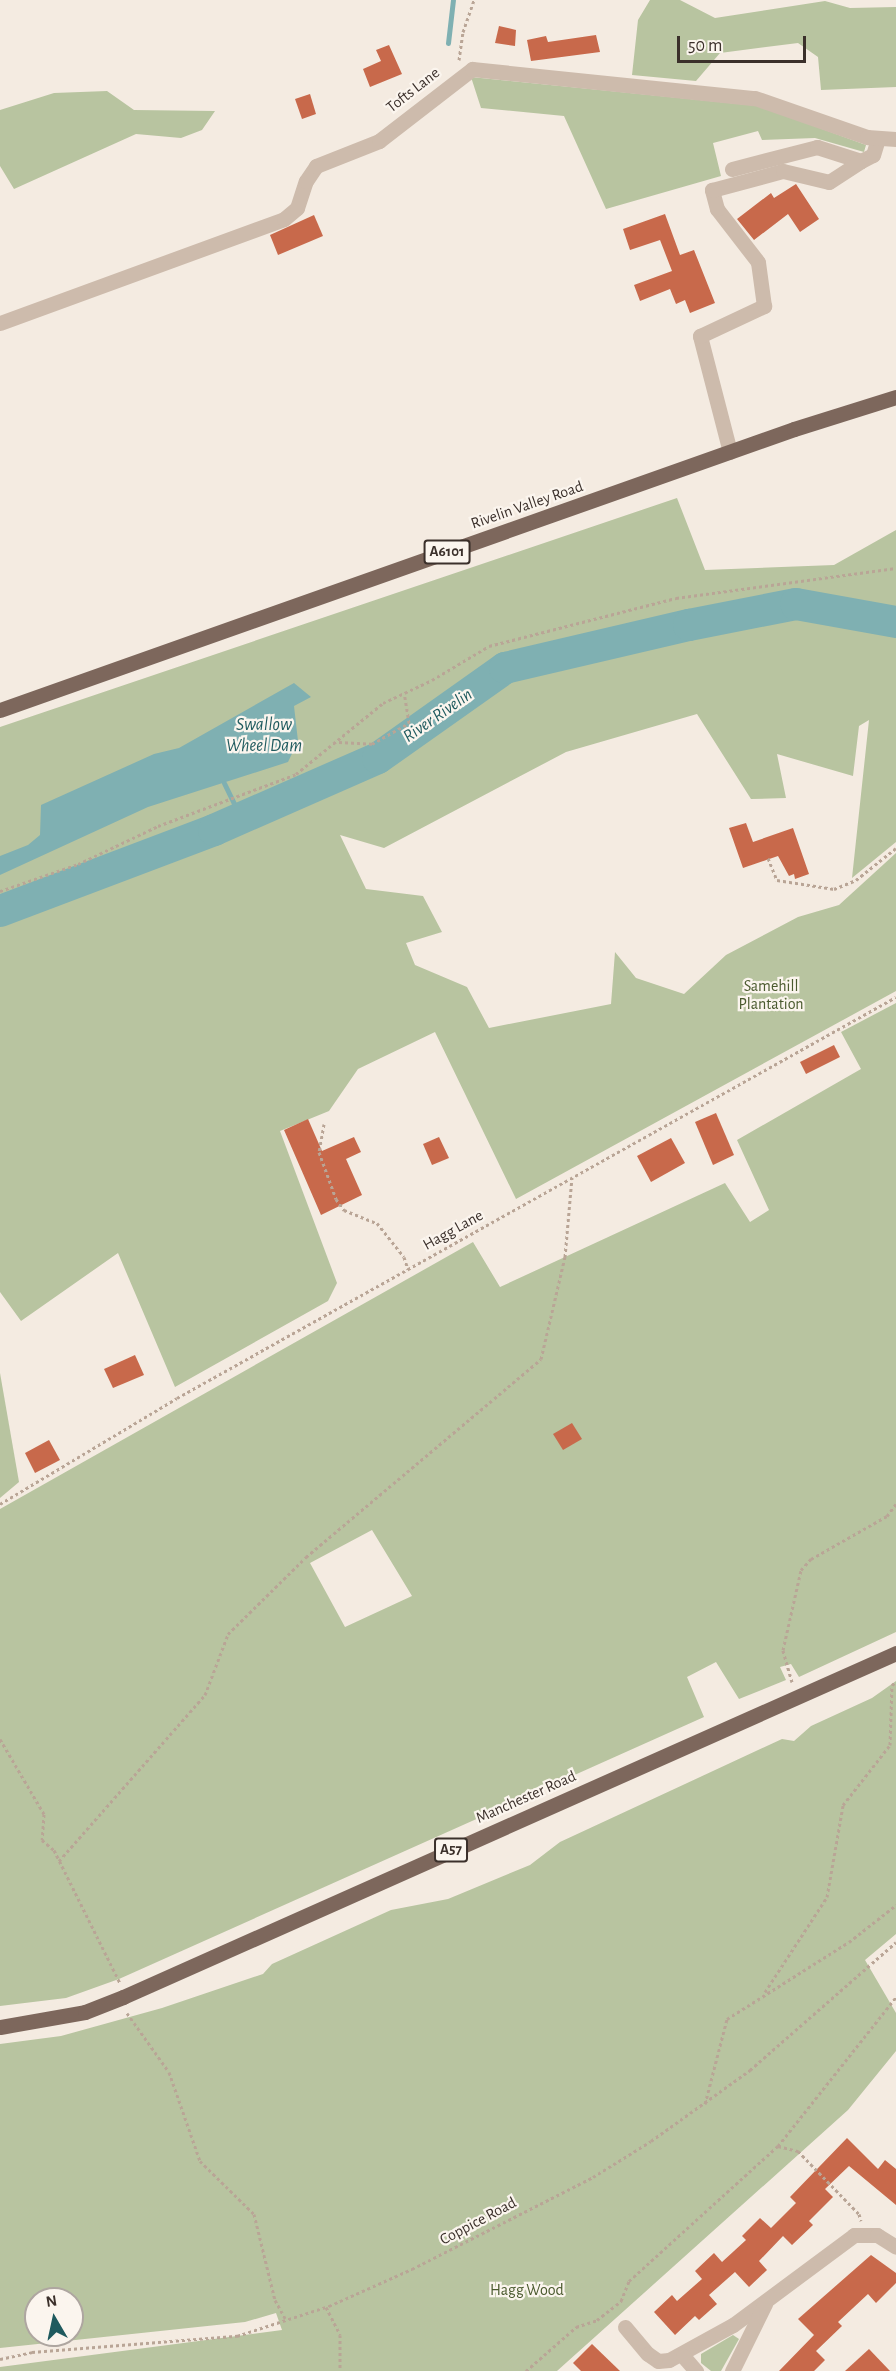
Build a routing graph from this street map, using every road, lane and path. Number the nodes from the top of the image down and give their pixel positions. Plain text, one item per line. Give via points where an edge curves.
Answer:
1 (474, 0) edge
2 (472, 69) junction
3 (878, 139) junction
4 (896, 140) edge
5 (861, 161) junction
6 (732, 169) dead end
7 (0, 323) edge
8 (896, 397) edge
9 (730, 452) junction
10 (896, 568) edge
11 (404, 693) junction
12 (0, 710) edge
13 (339, 742) junction
14 (896, 848) edge
15 (768, 858) dead end
16 (0, 891) edge
17 (896, 997) edge
18 (324, 1124) dead end
19 (572, 1177) junction
20 (408, 1269) junction
21 (0, 1504) edge
22 (896, 1504) edge
23 (896, 1653) edge
24 (896, 1682) edge
25 (798, 1697) junction
26 (0, 1739) edge
27 (59, 1861) junction
28 (896, 1905) edge
29 (896, 1942) edge
30 (765, 1992) junction
31 (123, 1997) junction
32 (896, 1997) edge
33 (128, 2016) dead end
34 (0, 2027) edge
35 (705, 2105) junction
36 (778, 2146) junction
37 (864, 2233) junction
38 (896, 2247) edge
39 (766, 2302) junction
40 (326, 2307) junction
41 (285, 2318) junction
42 (625, 2327) dead end
43 (683, 2356) junction
44 (0, 2359) edge
45 (340, 2371) edge
46 (526, 2371) edge
47 (696, 2371) edge
48 (732, 2371) edge

1 - 2 path via 458,57 461,64
2 - 3 street via 755,98
2 - 7 street, Tofts Lane via 379,141 316,166 297,208 284,219
3 - 4 street
3 - 5 street via 873,155
5 - 6 street via 817,147
5 - 9 street via 830,182 783,171 712,190 717,209 758,262 764,306 700,336
8 - 9 main road, Rivelin Valley Road / A6101
9 - 12 main road, Rivelin Valley Road / A6101
10 - 11 path via 676,598 542,630 489,646
11 - 13 path via 383,702
11 - 13 path via 409,723 372,744
13 - 16 path via 296,774 158,826 78,864
14 - 15 path via 856,879 834,889 777,880
17 - 19 path, Hagg Lane
18 - 20 path via 319,1152 336,1199 344,1210 377,1223 404,1257
19 - 20 path, Hagg Lane
19 - 27 path via 565,1257 540,1359 306,1557 228,1634 205,1695
20 - 21 path, Hagg Lane via 177,1398
22 - 25 path via 887,1516 811,1559 801,1570 783,1650
23 - 25 main road, Manchester Road / A57
24 - 30 path via 892,1685 891,1744 843,1805 827,1897
25 - 31 main road, Manchester Road / A57
26 - 27 path via 44,1814 42,1840
27 - 31 path via 119,1979
28 - 30 path via 849,1942
29 - 35 path, Coppice Road
30 - 35 path via 727,2019
31 - 34 main road, Manchester Road / A57 via 85,2012
32 - 36 path
33 - 41 path via 169,2072 200,2161 254,2214 275,2300
35 - 40 path, Coppice Road via 593,2177 412,2270
36 - 37 path via 798,2151 859,2214
36 - 46 path via 629,2281 621,2301 597,2320 576,2327
37 - 38 street via 877,2235
37 - 39 street via 854,2235
39 - 43 street
39 - 48 street
40 - 41 path, Coppice Road
40 - 45 path via 340,2335
41 - 44 path, Coppice Road via 237,2336 32,2352
42 - 43 street via 658,2361
43 - 47 street

